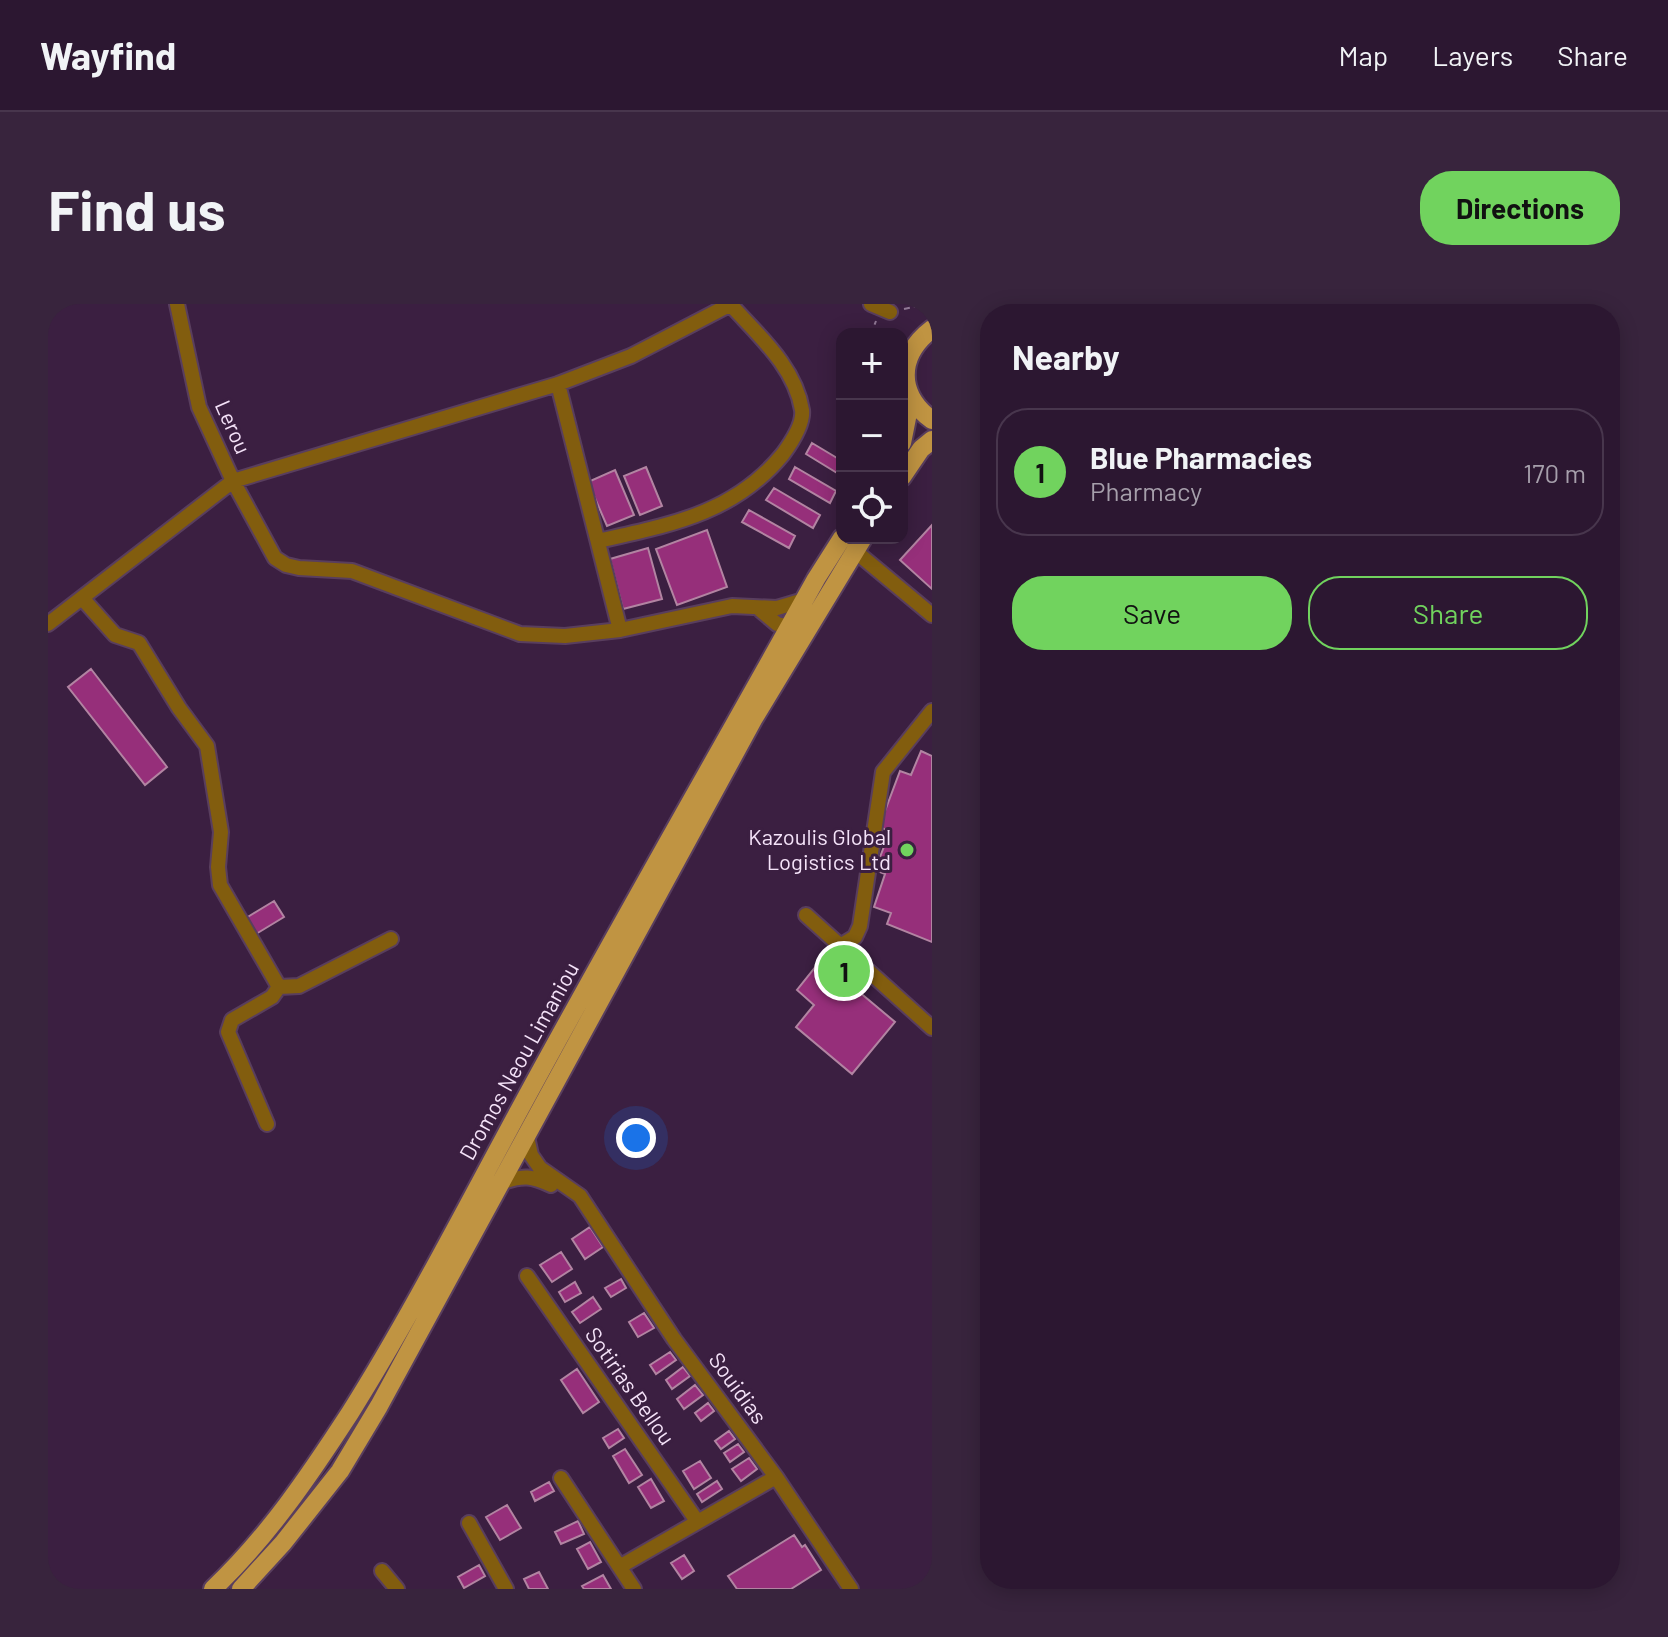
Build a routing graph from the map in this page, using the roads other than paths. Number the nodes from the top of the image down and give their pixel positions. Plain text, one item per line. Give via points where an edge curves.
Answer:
1 (177, 304) edge
2 (731, 304) edge
3 (871, 304) edge
4 (890, 312) dead end
5 (932, 329) edge
6 (558, 384) junction
7 (911, 398) junction
8 (908, 413) edge
9 (932, 420) edge
10 (932, 440) edge
11 (905, 472) edge
12 (233, 481) junction
13 (598, 541) junction
14 (852, 544) edge
15 (855, 544) edge
16 (82, 598) junction
17 (813, 601) junction
18 (758, 608) junction
19 (932, 615) edge
20 (48, 624) edge
21 (788, 629) junction
22 (620, 630) junction
23 (932, 711) edge
24 (806, 915) dead end
25 (391, 939) dead end
26 (840, 946) junction
27 (279, 987) junction
28 (932, 1028) edge
29 (267, 1124) dead end
30 (527, 1137) junction
31 (503, 1182) junction
32 (591, 1213) junction
33 (527, 1276) dead end
34 (776, 1477) junction
35 (561, 1478) dead end
36 (697, 1521) junction
37 (469, 1523) dead end
38 (621, 1566) junction
39 (382, 1571) dead end
40 (213, 1589) edge
41 (241, 1589) edge
42 (397, 1589) edge
43 (506, 1589) edge
44 (634, 1589) edge
45 (851, 1589) edge

1 - 12 street, Lerou via 199,407
2 - 6 street via 631,356
2 - 13 street via 791,376 803,413 792,442 769,471 708,512
3 - 4 street
5 - 7 main road via 911,352 906,367
6 - 12 street
6 - 13 street
7 - 8 main road
7 - 9 main road
10 - 11 main road
12 - 16 street
12 - 22 street, Lerou via 275,558 286,565 352,571 520,634
13 - 22 street
14 - 17 main road, Dromos Neou Limaniou
15 - 19 street
16 - 20 street
16 - 27 street via 115,635 139,643 207,746 221,832 220,885
17 - 18 street
17 - 21 main road, Dromos Neou Limaniou
17 - 30 main road, Dromos Neou Limaniou
18 - 21 street
18 - 22 street via 732,606
21 - 40 main road, Dromos Neou Limaniou via 388,1351 315,1468 243,1561
23 - 26 street via 883,772 860,926 855,937
24 - 26 street
25 - 27 street via 323,976
26 - 28 street
27 - 29 street via 272,997 232,1020 228,1032
30 - 31 main road, Dromos Neou Limaniou
30 - 32 street, Souidias via 540,1168 580,1196
31 - 32 street, Souidias via 534,1177
31 - 41 main road, Dromos Neou Limaniou via 340,1471
32 - 34 street, Souidias via 674,1339
33 - 36 street, Sotirias Bellou
34 - 36 street
34 - 45 street, Souidias
35 - 38 street
36 - 38 street
37 - 43 street
38 - 44 street
39 - 42 street

